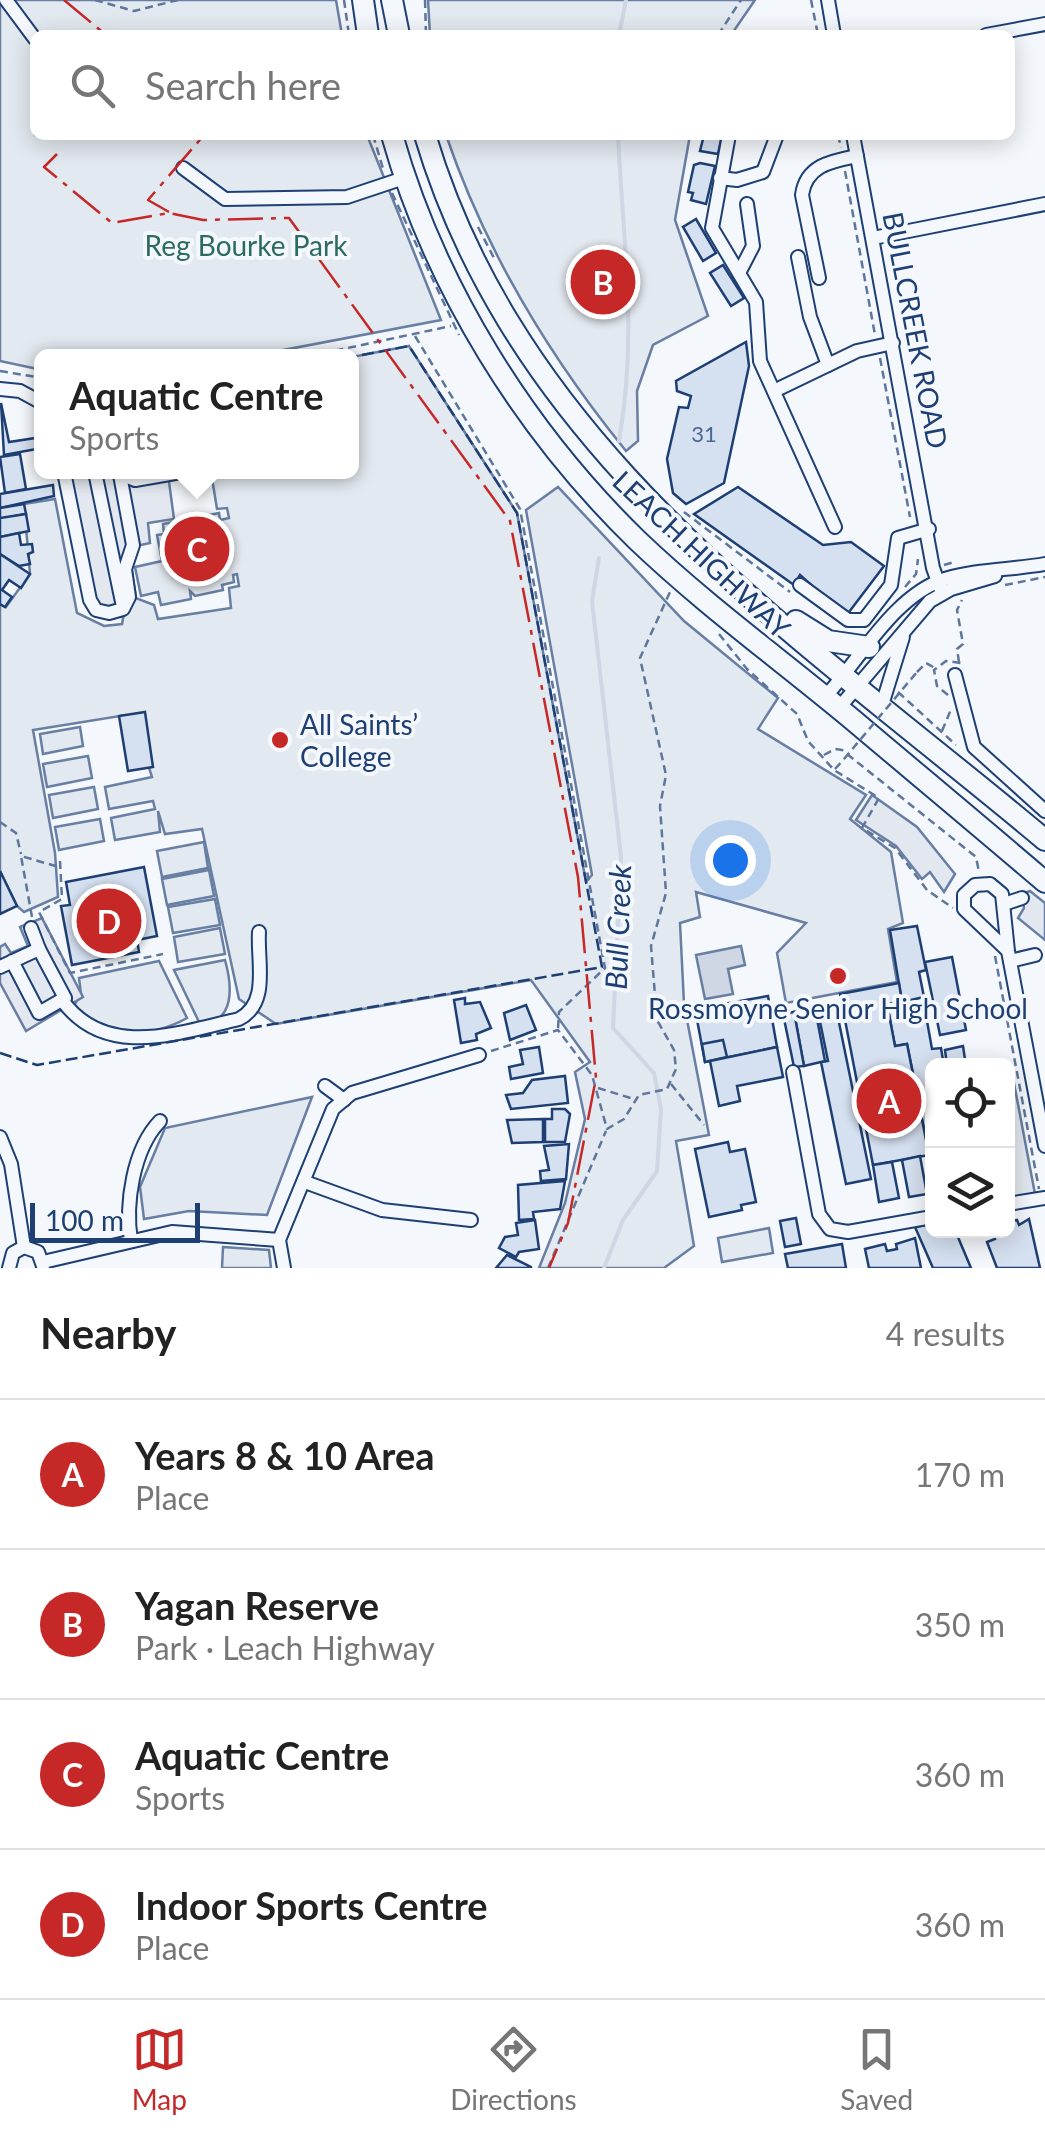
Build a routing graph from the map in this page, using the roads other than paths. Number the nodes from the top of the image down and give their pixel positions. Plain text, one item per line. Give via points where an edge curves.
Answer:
1 (6, 0) edge
2 (362, 0) edge
3 (392, 0) edge
4 (828, 0) edge
5 (1045, 24) edge
6 (367, 30) edge
7 (398, 30) edge
8 (833, 30) edge
9 (1013, 30) edge
10 (30, 32) edge
11 (393, 140) edge
12 (426, 140) edge
13 (728, 140) edge
14 (775, 140) edge
15 (854, 140) edge
16 (857, 156) junction
17 (182, 168) dead end
18 (404, 178) junction
19 (720, 178) junction
20 (747, 204) dead end
21 (1045, 204) edge
22 (873, 238) junction
23 (798, 257) dead end
24 (739, 273) junction
25 (819, 278) dead end
26 (893, 344) junction
27 (828, 365) junction
28 (0, 380) edge
29 (0, 389) edge
30 (34, 390) edge
31 (774, 391) junction
32 (34, 399) edge
33 (65, 479) edge
34 (97, 479) edge
35 (119, 479) edge
36 (835, 528) dead end
37 (930, 532) junction
38 (1045, 564) edge
39 (723, 573) junction
40 (944, 577) junction
41 (799, 591) road end
42 (123, 609) junction
43 (905, 630) junction
44 (869, 646) junction
45 (955, 676) road end
46 (851, 680) junction
47 (831, 704) junction
48 (882, 705) junction
49 (1045, 810) edge
50 (1045, 840) edge
51 (1045, 882) edge
52 (1022, 898) dead end
53 (1004, 904) junction
54 (37, 923) road end
55 (260, 932) dead end
56 (39, 949) junction
57 (1007, 952) junction
58 (1035, 955) dead end
59 (6, 964) edge
60 (62, 1000) junction
61 (479, 1055) road end
62 (793, 1072) dead end
63 (325, 1086) dead end
64 (1039, 1086) edge
65 (344, 1100) junction
66 (160, 1122) dead end
67 (0, 1137) edge
68 (1045, 1146) edge
69 (305, 1182) junction
70 (1043, 1198) edge
71 (1015, 1203) edge
72 (925, 1219) edge
73 (471, 1220) dead end
74 (279, 1240) junction
75 (131, 1241) junction
76 (24, 1247) junction
77 (43, 1265) edge
78 (6, 1266) edge
79 (284, 1268) edge

1 - 10 street
2 - 6 highway
3 - 7 highway
4 - 8 street
5 - 9 street
11 - 18 highway, LEACH HIGHWAY
12 - 39 highway, LEACH HIGHWAY via 482,276 552,390 626,481
13 - 19 street
14 - 19 street via 762,172
15 - 16 street, BULLCREEK ROAD
16 - 22 street, BULLCREEK ROAD
16 - 25 street via 819,166 796,190
17 - 18 street via 225,199 348,197
18 - 47 highway, LEACH HIGHWAY via 483,345 551,444 640,543
19 - 24 street via 712,228
20 - 24 street via 753,246
21 - 22 street
22 - 26 street, BULLCREEK ROAD
23 - 27 street
24 - 31 street via 758,308 756,351
26 - 27 street
26 - 37 street, BULLCREEK ROAD
27 - 31 street
28 - 30 street
29 - 32 street
31 - 36 street
33 - 42 street via 90,600 96,610
34 - 42 street
35 - 42 street via 133,546
37 - 40 street, BULLCREEK ROAD
37 - 41 street via 898,538 890,585 864,620 848,620
38 - 40 street
39 - 44 highway via 828,640
39 - 46 highway, LEACH HIGHWAY
40 - 43 street
40 - 44 street via 906,602
43 - 46 street
43 - 48 street
44 - 46 street
45 - 49 street via 974,747
46 - 47 street
46 - 48 highway, LEACH HIGHWAY
47 - 51 highway, LEACH HIGHWAY
48 - 50 highway, LEACH HIGHWAY
52 - 53 street
53 - 57 street
53 - 57 street via 996,887 981,884 964,895 964,908
54 - 56 street
55 - 60 street via 260,994 240,1019 148,1038 110,1038 73,1016
56 - 59 street
56 - 60 street
57 - 58 street
57 - 64 street
59 - 60 street via 39,1013
61 - 65 street
62 - 72 street via 820,1214 830,1229
63 - 65 street
64 - 68 street
65 - 69 street via 332,1109
66 - 75 street via 150,1133 127,1206
67 - 76 street
69 - 73 street via 382,1210
69 - 74 street
70 - 71 street
74 - 75 street via 201,1232
74 - 79 street
75 - 77 street
76 - 77 street via 38,1252
76 - 78 street

